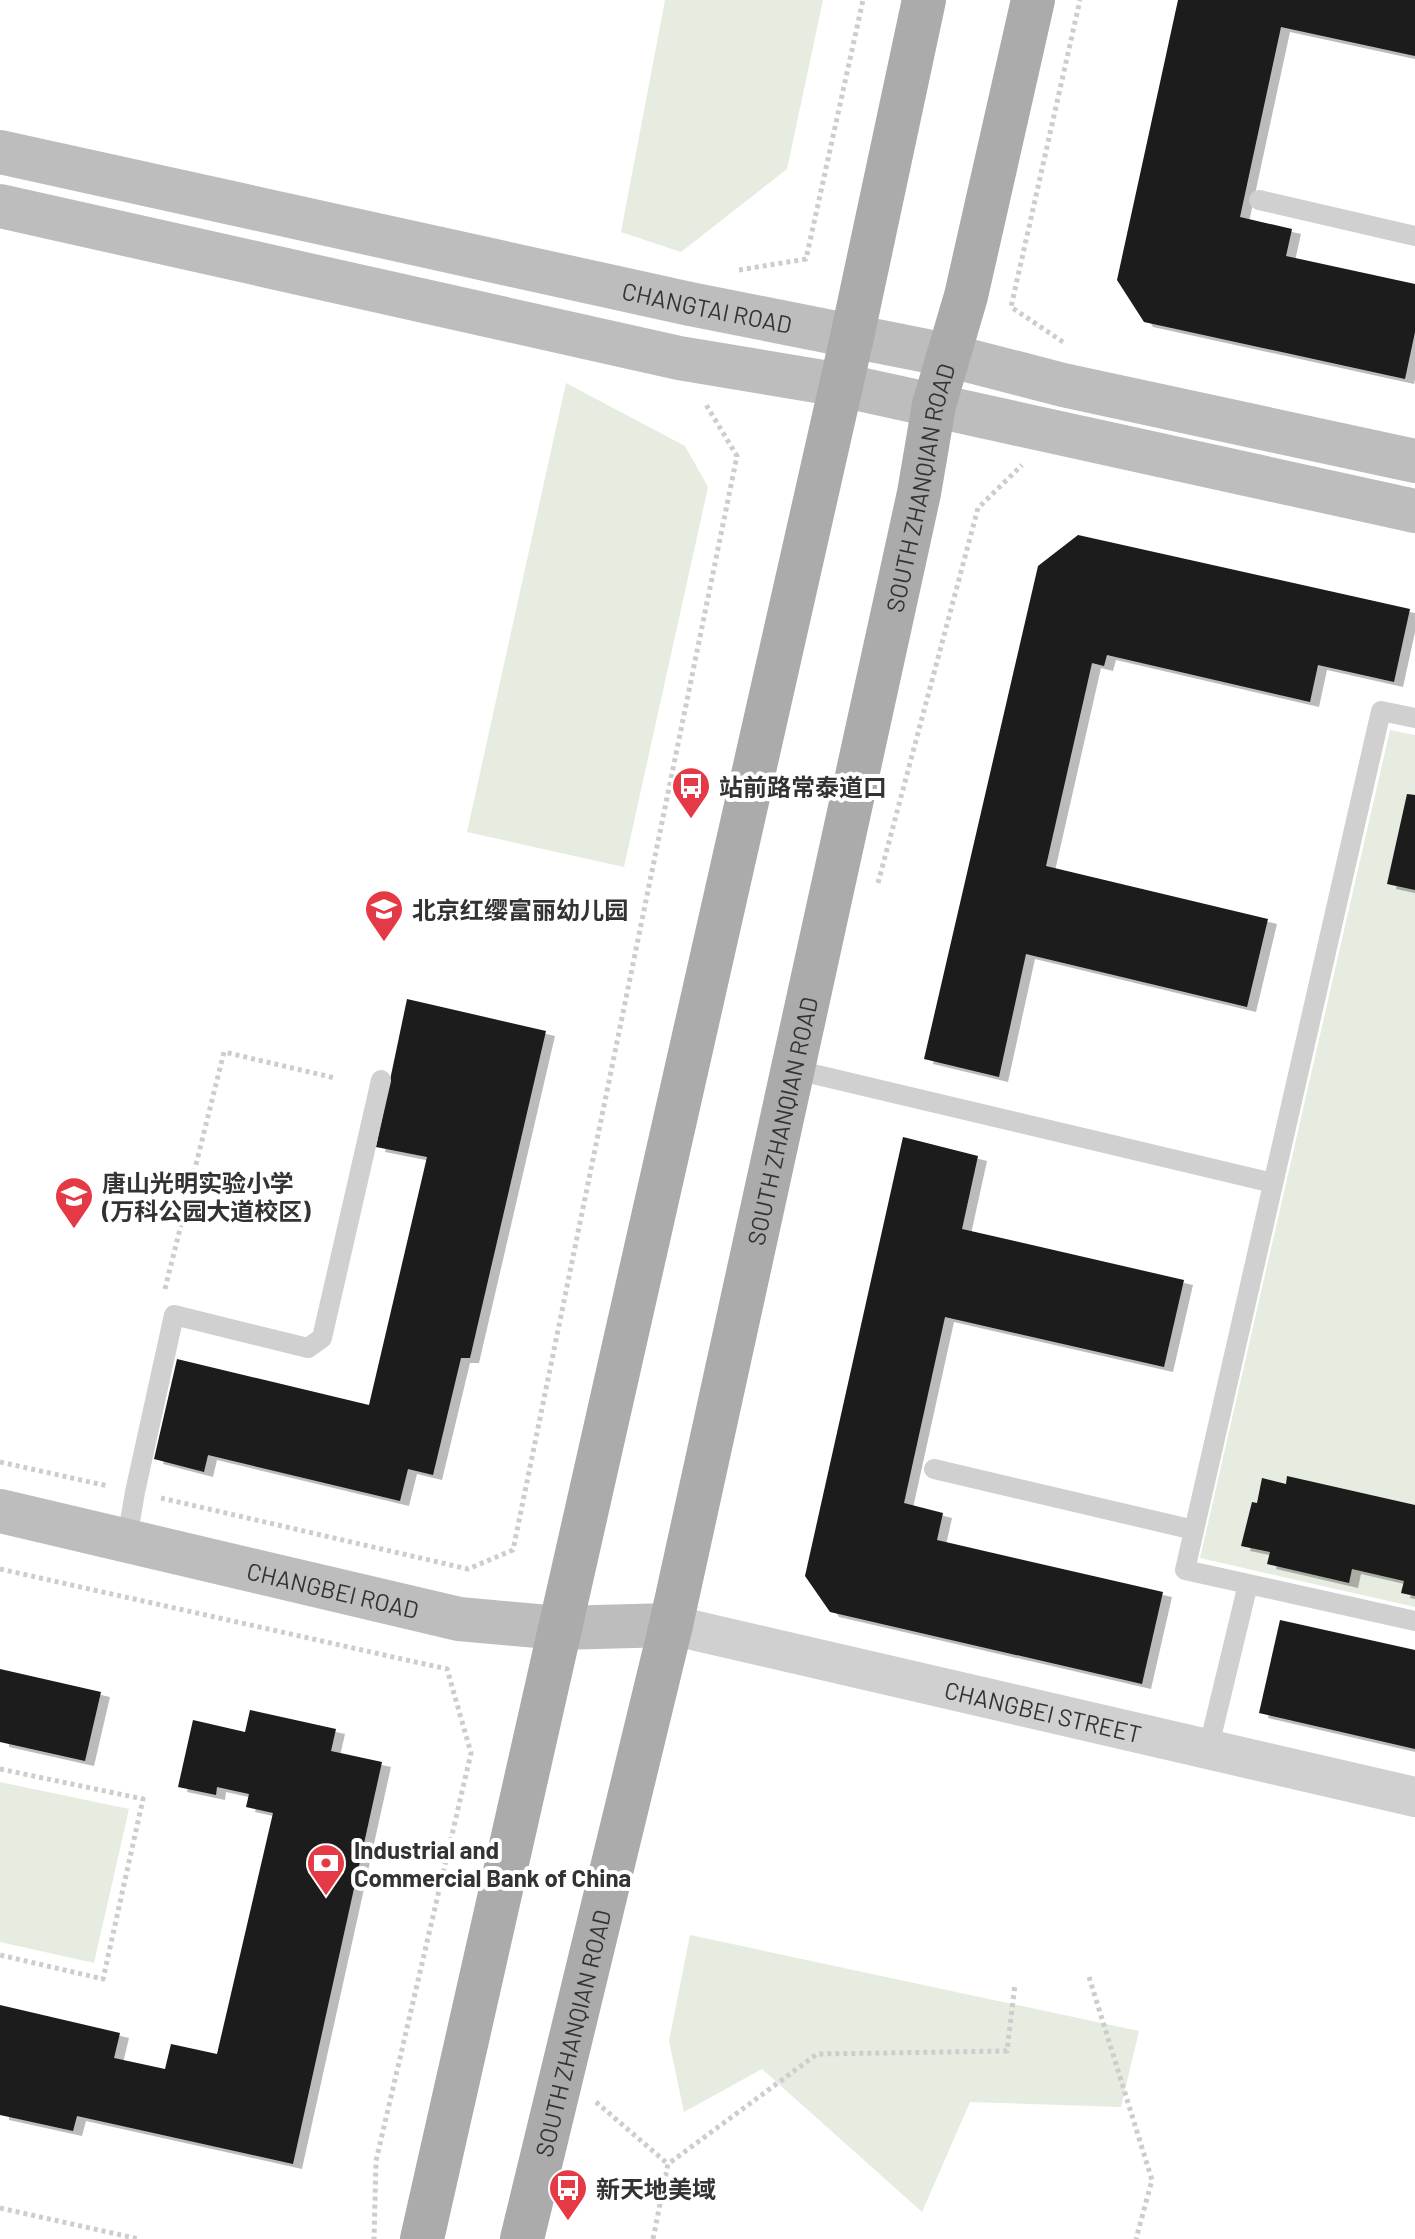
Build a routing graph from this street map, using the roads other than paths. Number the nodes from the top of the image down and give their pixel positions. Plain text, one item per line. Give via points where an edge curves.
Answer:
1 (924, 0) edge
2 (1033, 0) edge
3 (0, 152) edge
4 (1259, 200) dead end
5 (0, 206) edge
6 (1415, 236) edge
7 (852, 337) junction
8 (947, 355) junction
9 (841, 385) junction
10 (934, 405) junction
11 (1415, 461) edge
12 (1415, 511) edge
13 (1415, 718) edge
14 (792, 1069) junction
15 (381, 1080) dead end
16 (1273, 1183) junction
17 (934, 1469) dead end
18 (0, 1511) edge
19 (1194, 1530) junction
20 (127, 1539) junction
21 (1248, 1584) junction
22 (1415, 1621) edge
23 (671, 1625) junction
24 (559, 1628) junction
25 (1208, 1750) junction
26 (1415, 1797) edge
27 (422, 2239) edge
28 (522, 2239) edge

1 - 7 main road
2 - 8 main road, SOUTH ZHANQIAN ROAD via 966,296
3 - 7 street, CHANGTAI ROAD
4 - 6 lane
5 - 9 street via 679,358
7 - 8 street, CHANGTAI ROAD
7 - 9 main road
8 - 10 main road, SOUTH ZHANQIAN ROAD
8 - 11 street, CHANGTAI ROAD
9 - 10 street
9 - 24 main road
10 - 12 street
10 - 14 main road, SOUTH ZHANQIAN ROAD
13 - 16 lane via 1381,711
14 - 16 lane
14 - 23 main road, SOUTH ZHANQIAN ROAD
15 - 20 lane via 322,1338 308,1348 174,1315
16 - 19 lane
17 - 19 lane
18 - 20 street, CHANGBEI ROAD
19 - 21 lane via 1185,1570
20 - 24 street, CHANGBEI ROAD via 459,1619
21 - 22 lane
21 - 25 lane
23 - 24 street, CHANGBEI ROAD
23 - 25 street, CHANGBEI STREET
23 - 28 main road, SOUTH ZHANQIAN ROAD
24 - 27 main road
25 - 26 street, CHANGBEI STREET

